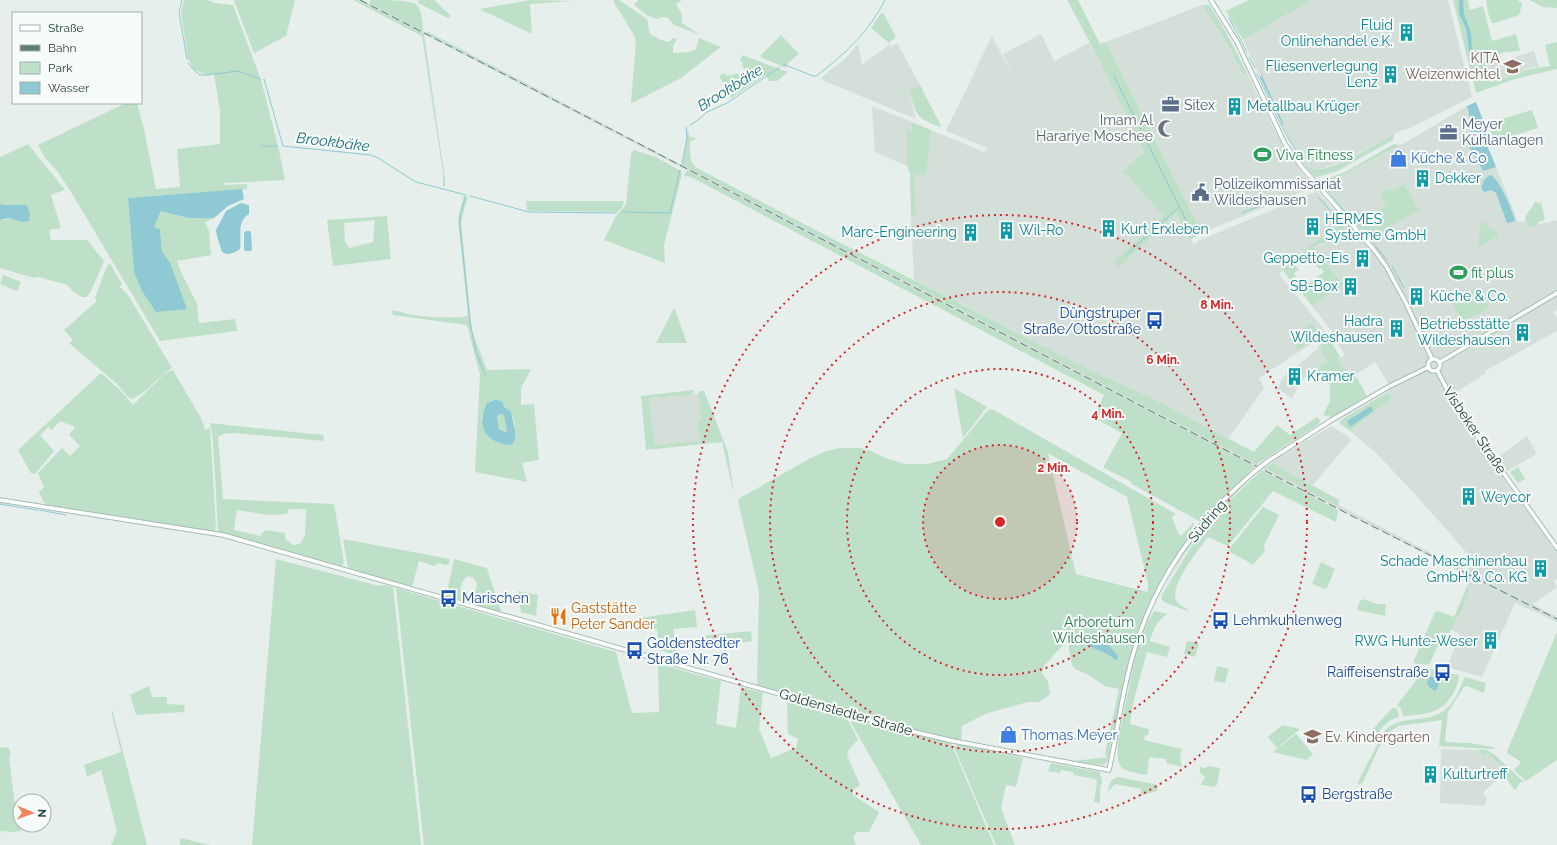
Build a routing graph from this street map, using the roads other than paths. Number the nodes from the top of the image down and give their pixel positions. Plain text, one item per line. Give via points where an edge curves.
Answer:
1 (1212, 0) edge
2 (1557, 293) edge
3 (1432, 359) junction
4 (1440, 362) junction
5 (1429, 367) junction
6 (1437, 370) junction
7 (0, 500) edge
8 (1557, 548) edge
9 (1110, 770) joint

1 - 3 main road via 1237,42 1285,144 1300,166 1384,263
2 - 4 main road
3 - 4 main road
3 - 5 main road
4 - 6 main road
5 - 6 main road via 1431,370
5 - 9 main road, Südring, bridge via 1390,386 1285,448 1228,496 1202,525 1174,563 1140,633 1128,675
6 - 8 main road, Visbeker Straße via 1467,422
7 - 9 main road, Goldenstedter Straße via 215,533 902,729

